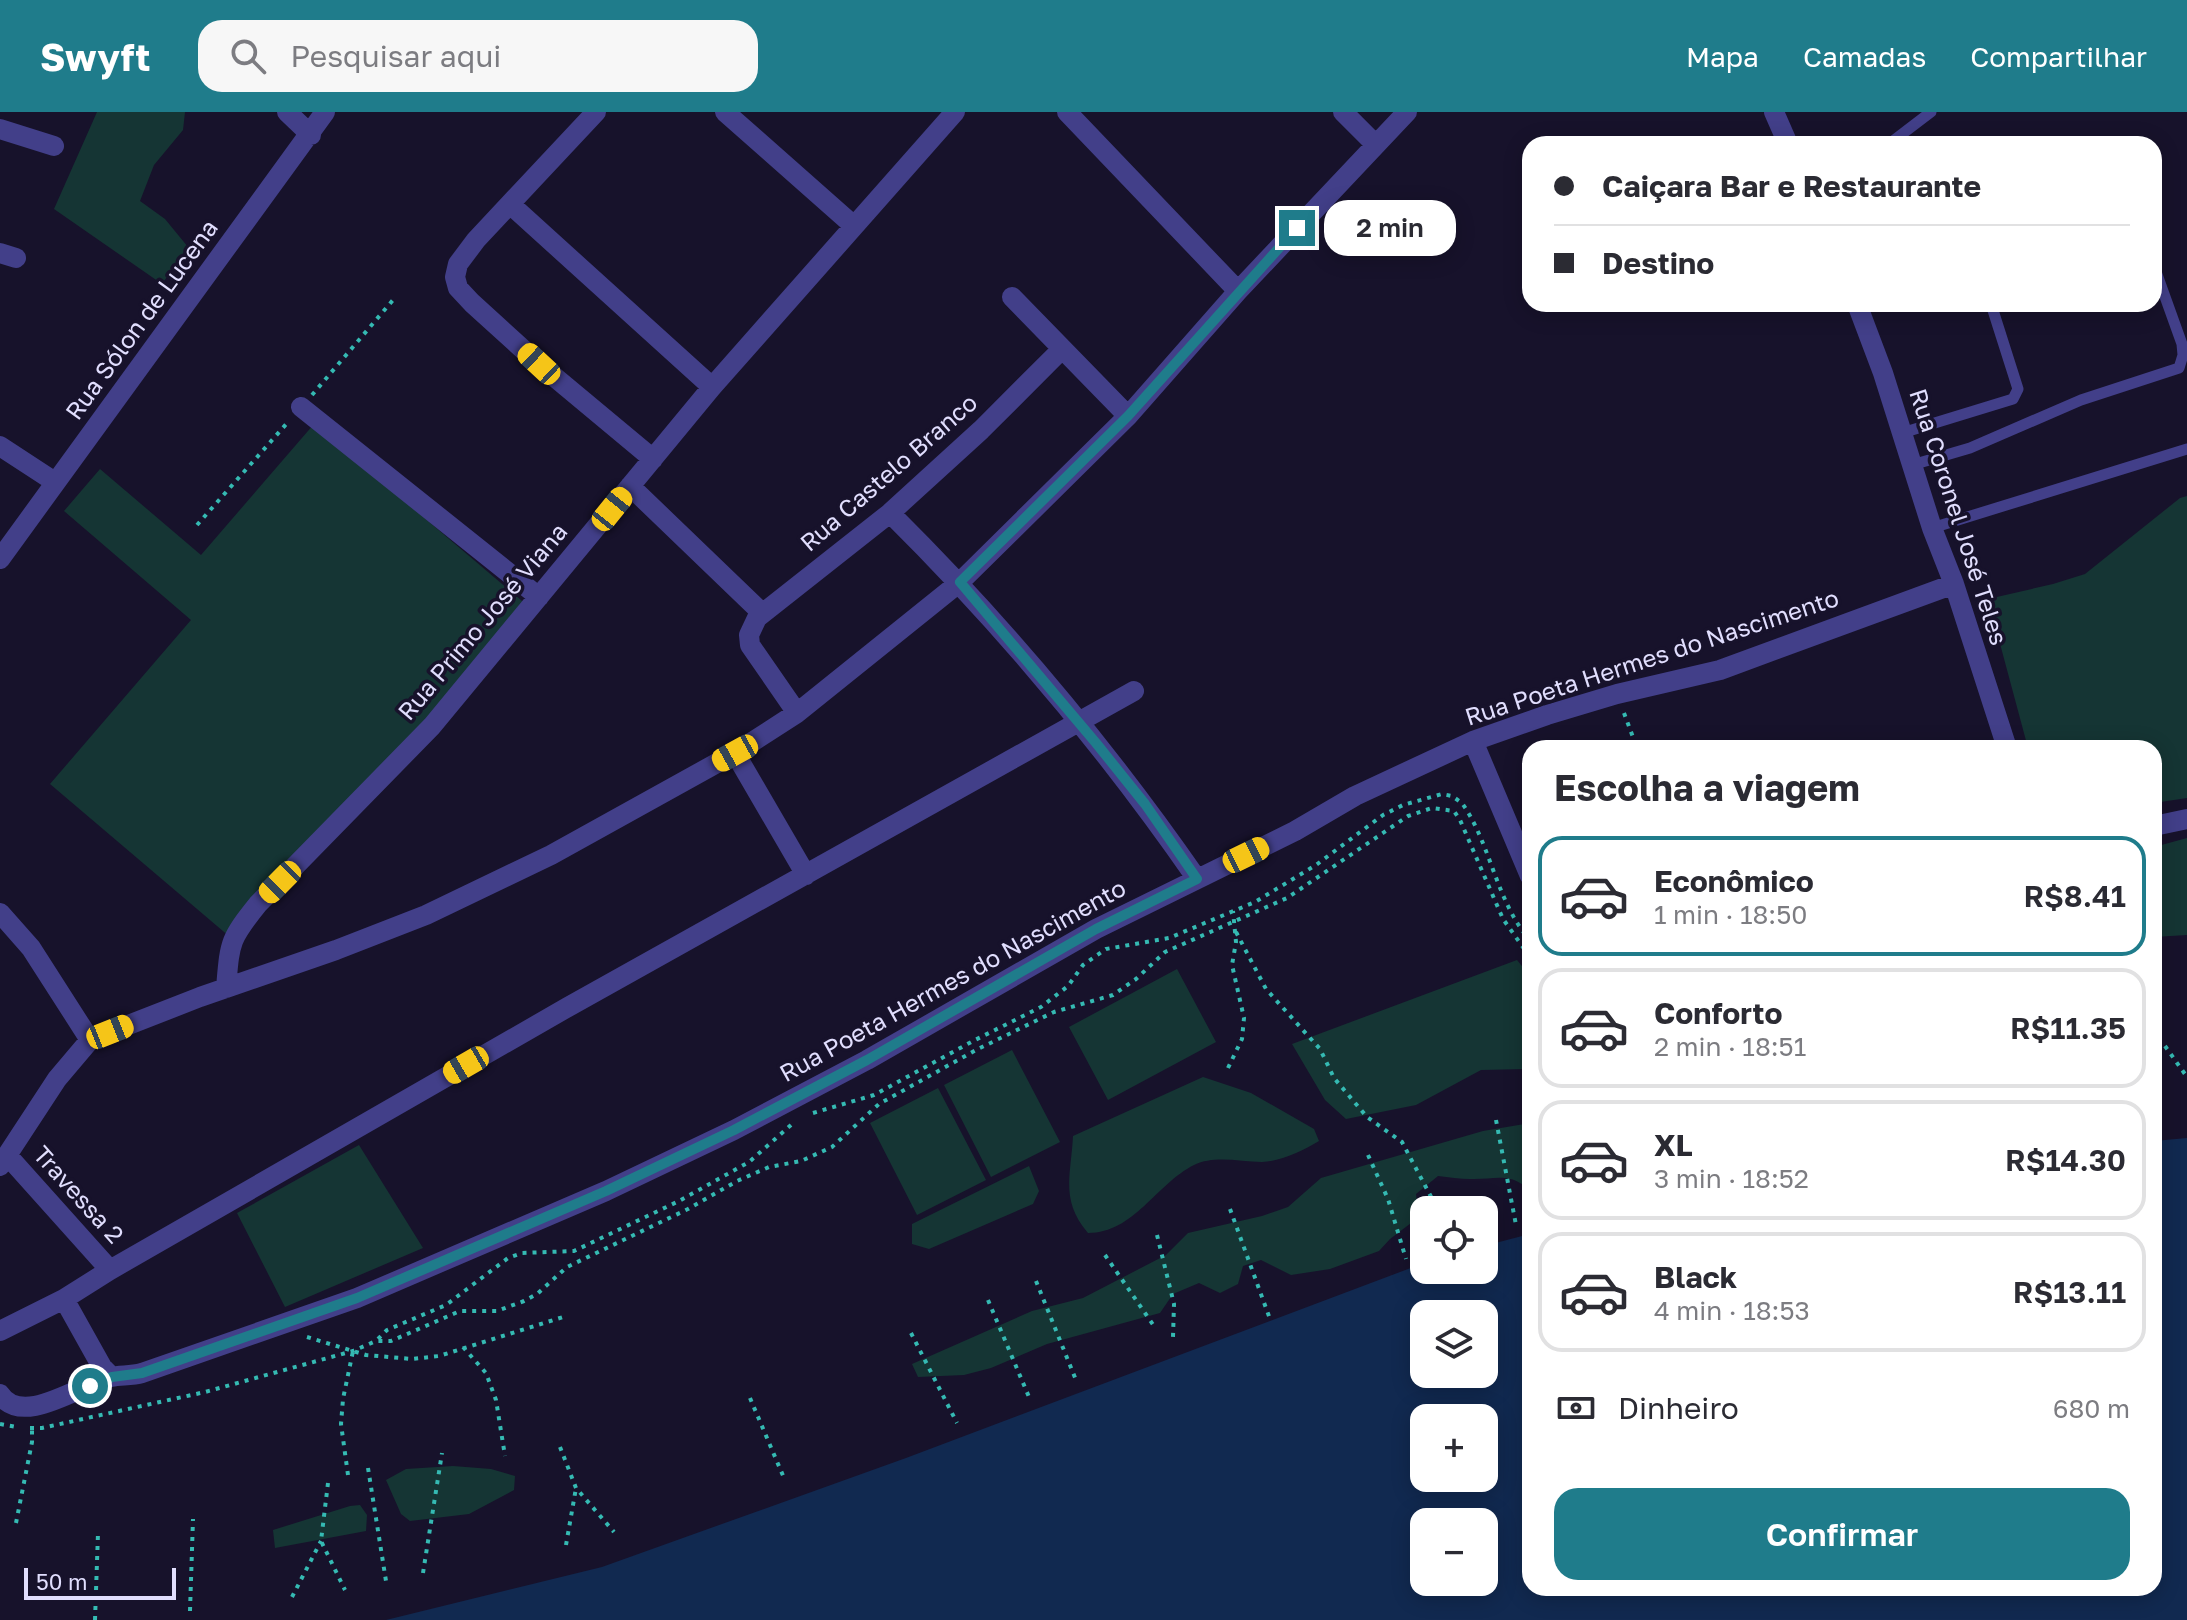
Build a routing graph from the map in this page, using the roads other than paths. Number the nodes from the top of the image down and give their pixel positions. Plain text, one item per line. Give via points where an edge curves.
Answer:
1 (287, 112) edge
2 (325, 112) edge
3 (596, 112) edge
4 (725, 112) edge
5 (955, 112) edge
6 (1067, 112) edge
7 (1343, 112) edge
8 (1407, 112) edge
9 (1774, 112) edge
10 (1931, 112) edge
11 (0, 129) edge
12 (311, 135) junction
13 (1784, 136) edge
14 (1900, 136) edge
15 (1375, 144) junction
16 (54, 146) dead end
17 (511, 205) junction
18 (854, 226) junction
19 (2162, 288) edge
20 (1238, 291) junction
21 (1012, 297) dead end
22 (1860, 312) edge
23 (1994, 312) edge
24 (1062, 349) junction
25 (712, 387) junction
26 (301, 407) dead end
27 (1128, 416) junction
28 (1902, 433) junction
29 (0, 446) edge
30 (2187, 449) edge
31 (653, 459) junction
32 (1912, 465) junction
33 (55, 482) junction
34 (630, 486) junction
35 (890, 513) junction
36 (1932, 528) junction
37 (0, 559) edge
38 (960, 582) junction
39 (1954, 584) junction
40 (539, 597) junction
41 (762, 613) junction
42 (1134, 691) dead end
43 (797, 713) junction
44 (1080, 723) junction
45 (2004, 740) edge
46 (1473, 741) junction
47 (735, 753) junction
48 (2187, 819) edge
49 (2162, 824) edge
50 (1522, 857) edge
51 (806, 875) junction
52 (1197, 879) junction
53 (0, 913) edge
54 (226, 988) junction
55 (90, 1040) junction
56 (4, 1161) edge
57 (110, 1270) junction
58 (64, 1299) junction
59 (0, 1331) edge
60 (112, 1377) junction
61 (0, 1394) edge

1 - 12 street
2 - 12 street, Rua Sólon de Lucena
3 - 17 street
4 - 18 street
5 - 18 street, Rua Primo José Viana
6 - 20 street
7 - 15 street
8 - 15 street
9 - 13 street
10 - 14 lane
11 - 16 street
12 - 33 street, Rua Sólon de Lucena
15 - 20 street
17 - 25 street
17 - 31 street via 458,264 458,288
18 - 25 street, Rua Primo José Viana
19 - 32 lane via 2182,344 2179,368
20 - 27 street
21 - 24 street
22 - 28 street, Rua Coronel José Teles
23 - 28 lane via 2018,389 2013,399
24 - 27 street
24 - 35 street, Rua Castelo Branco
25 - 31 street, Rua Primo José Viana
26 - 40 street
27 - 38 street
28 - 32 street, Rua Coronel José Teles
29 - 33 street
30 - 36 lane
31 - 34 street, Rua Primo José Viana
32 - 36 street, Rua Coronel José Teles
33 - 37 street, Rua Sólon de Lucena
34 - 40 street, Rua Primo José Viana
34 - 41 street
35 - 38 street
35 - 41 street, Rua Castelo Branco
36 - 39 street, Rua Coronel José Teles
38 - 43 street
38 - 44 street
39 - 45 street, Rua Coronel José Teles
39 - 46 street, Rua Poeta Hermes do Nascimento via 1720,670 1617,694
40 - 54 street, Rua Primo José Viana via 432,726 235,932
41 - 43 street, Rua Castelo Branco via 749,635 753,652
42 - 44 street
43 - 47 street
44 - 51 street
44 - 52 street
46 - 50 street
46 - 52 street, Rua Poeta Hermes do Nascimento
47 - 51 street
47 - 54 street via 551,855 426,915
48 - 49 street
51 - 57 street
52 - 60 street, Rua Poeta Hermes do Nascimento via 1096,929 734,1130 552,1214 282,1326 142,1373
53 - 55 street via 31,948
54 - 55 street
55 - 56 street via 57,1079
56 - 57 street, Travessa 2
57 - 58 street
58 - 59 street
58 - 60 street
60 - 61 street, Rua Poeta Hermes do Nascimento via 47,1404 23,1407

